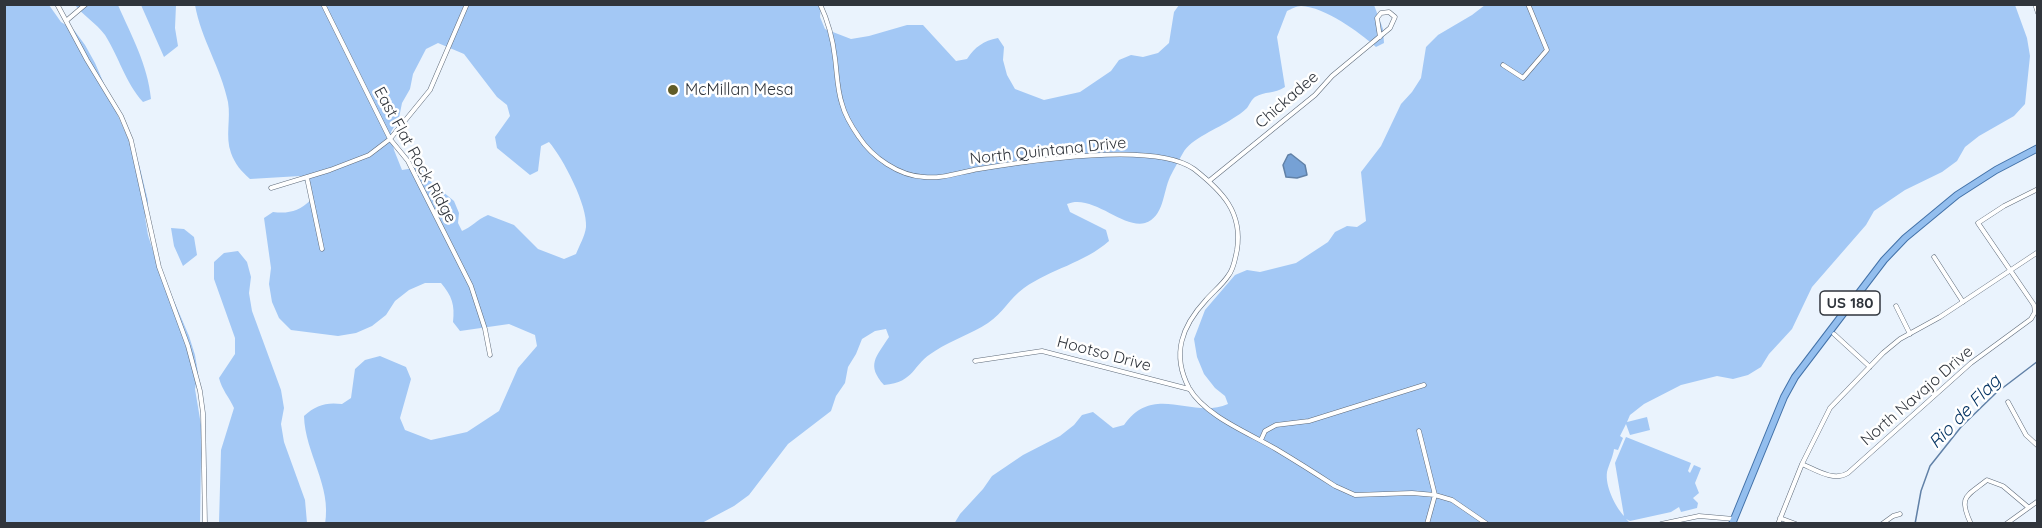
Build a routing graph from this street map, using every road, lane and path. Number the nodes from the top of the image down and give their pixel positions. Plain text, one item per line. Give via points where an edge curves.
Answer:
1 (57, 4) edge
2 (86, 4) edge
3 (323, 4) edge
4 (467, 4) edge
5 (820, 4) edge
6 (1528, 4) edge
7 (2035, 4) edge
8 (2037, 13) edge
9 (66, 21) junction
10 (1380, 37) junction
11 (1503, 65) dead end
12 (390, 139) junction
13 (2037, 148) edge
14 (307, 178) junction
15 (1209, 181) junction
16 (271, 188) dead end
17 (2037, 189) edge
18 (322, 249) dead end
19 (2037, 252) edge
20 (1934, 257) dead end
21 (2010, 269) junction
22 (1963, 302) junction
23 (1896, 306) dead end
24 (1834, 334) dead end
25 (1910, 334) junction
26 (490, 355) dead end
27 (975, 361) dead end
28 (1870, 367) junction
29 (1424, 385) dead end
30 (1190, 389) junction
31 (2008, 402) dead end
32 (1419, 431) dead end
33 (1261, 440) junction
34 (2037, 446) edge
35 (1802, 464) junction
36 (1435, 495) junction
37 (2037, 501) edge
38 (2028, 507) junction
39 (1900, 514) dead end
40 (1733, 521) edge
41 (1779, 521) edge
42 (205, 524) edge
43 (1427, 524) edge
44 (1487, 524) edge
45 (1661, 524) edge
46 (1796, 524) edge
47 (1882, 524) edge
48 (1971, 524) edge
49 (2006, 524) edge

1 - 9 street
2 - 9 street
3 - 12 street, East Flat Rock Ridge
4 - 12 street via 430,90
5 - 15 street, North Quintana Drive via 832,39 842,105 850,124 883,161 901,172 943,177 1007,164 1113,154 1170,158
6 - 11 street via 1546,50 1523,78
7 - 8 street
9 - 42 street via 131,140 159,267 188,346 200,391
10 - 10 street, Chickadee via 1394,23 1395,17 1389,12 1377,18
10 - 15 street, Chickadee
12 - 14 street via 369,155
12 - 26 street, East Flat Rock Ridge via 408,161 471,286
13 - 40 main road, US 180 via 1957,195 1884,260 1795,377
14 - 16 street
14 - 18 street
15 - 30 street, North Quintana Drive via 1234,212 1238,242 1229,275 1184,330 1180,364
17 - 21 street via 1978,223
19 - 21 street
20 - 22 street
21 - 22 street
21 - 35 street, North Navajo Drive via 2034,305 2031,320 1971,363 1848,473 1832,476
22 - 25 street
23 - 25 street
24 - 28 street
25 - 28 street
27 - 30 street, Hootso Drive via 1042,351
28 - 35 street via 1830,408
29 - 33 street via 1309,421 1276,426 1265,431
30 - 33 street, North Quintana Drive via 1216,415
31 - 34 street via 2026,435
32 - 36 street
33 - 36 street, North Quintana Drive via 1355,495
35 - 41 street
36 - 43 street
36 - 44 street, North Quintana Drive via 1452,500
37 - 38 street
38 - 48 street via 2003,486 1987,480 1965,498 1963,507
38 - 49 street
39 - 47 street
40 - 45 street via 1699,516
41 - 46 street

